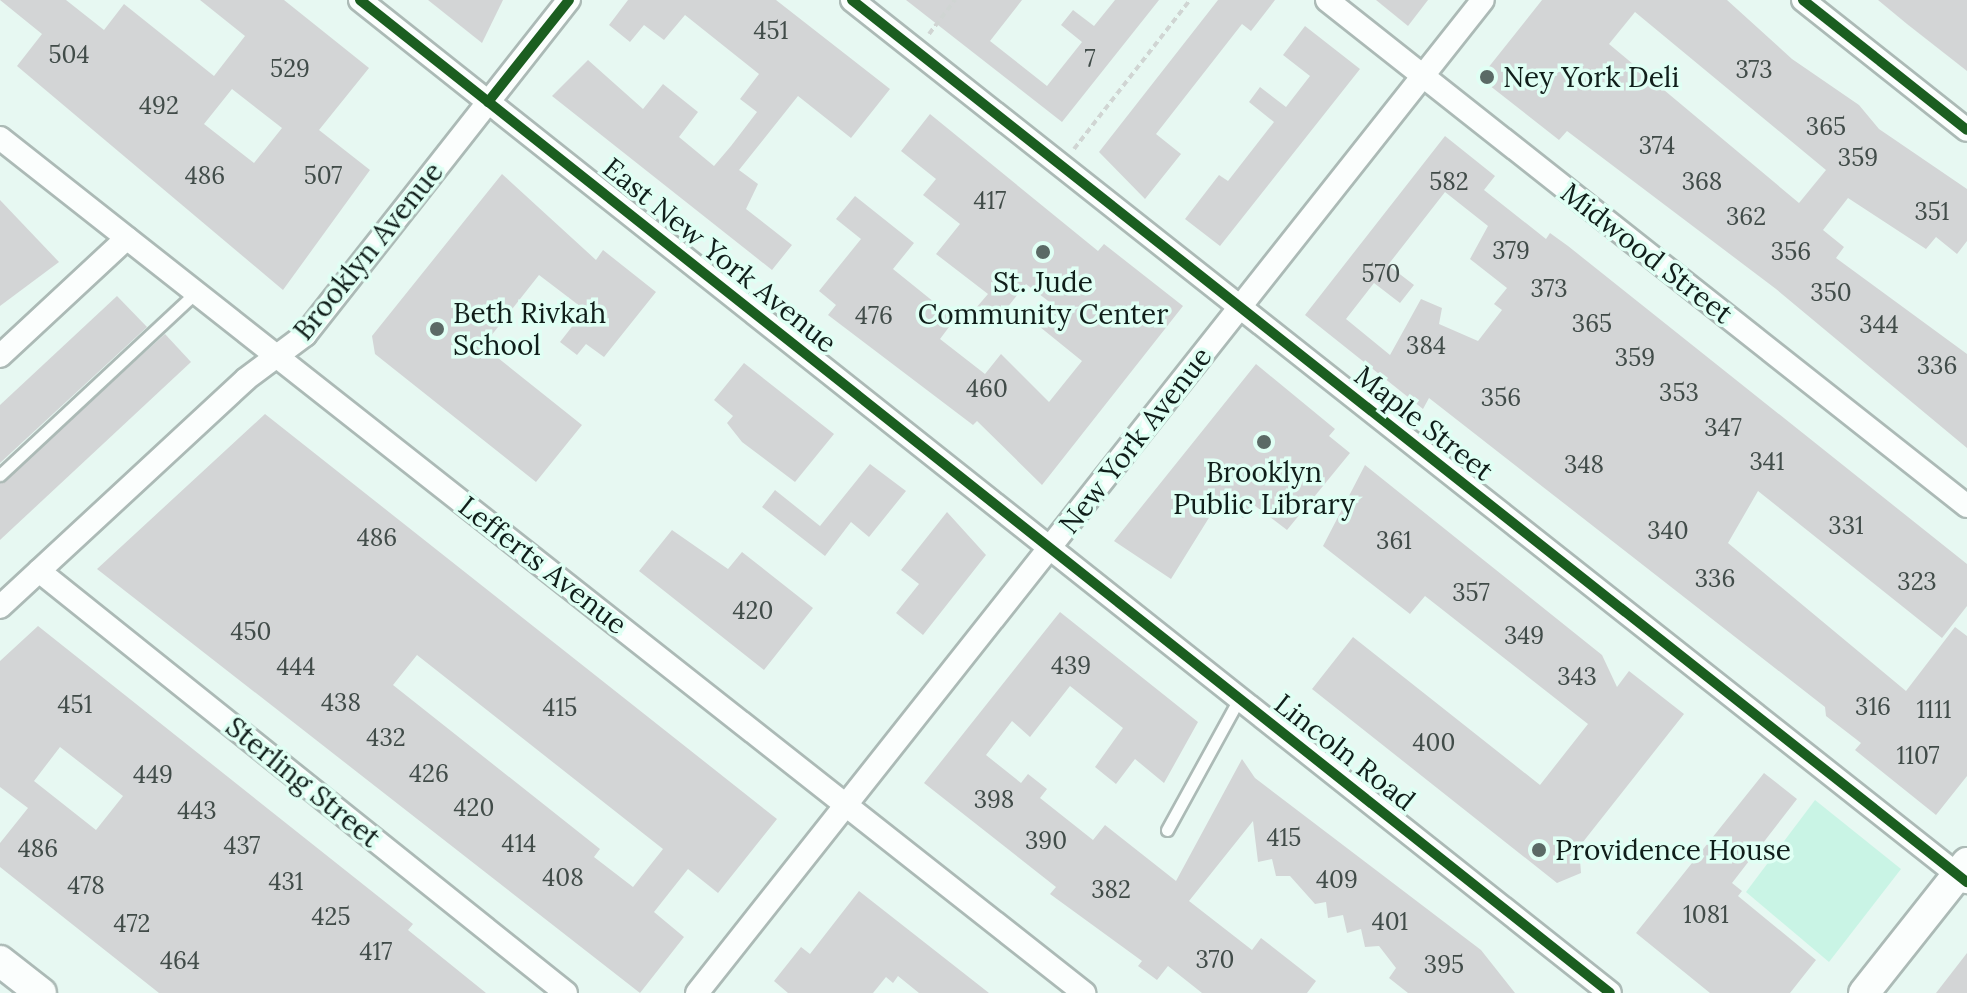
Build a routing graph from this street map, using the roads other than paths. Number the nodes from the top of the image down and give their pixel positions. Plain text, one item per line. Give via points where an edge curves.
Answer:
1 (360, 0) edge
2 (569, 0) edge
3 (852, 0) edge
4 (1327, 0) edge
5 (1483, 0) edge
6 (1803, 0) edge
7 (1423, 76) junction
8 (488, 102) junction
9 (1967, 130) edge
10 (0, 138) edge
11 (127, 238) junction
12 (195, 293) junction
13 (1240, 308) junction
14 (277, 355) junction
15 (0, 356) edge
16 (0, 475) edge
17 (1967, 506) edge
18 (1049, 548) junction
19 (39, 571) junction
20 (0, 607) edge
21 (1239, 699) junction
22 (846, 805) junction
23 (1167, 830) dead end
24 (1964, 874) edge
25 (0, 961) edge
26 (41, 993) edge
27 (566, 993) edge
28 (697, 993) edge
29 (1084, 993) edge
30 (1610, 993) edge
31 (1864, 993) edge

1 - 8 street, East New York Avenue
2 - 8 street, Brooklyn Avenue
3 - 13 street, Maple Street
4 - 7 street, Midwood Street
5 - 7 street, New York Avenue
6 - 9 street
7 - 13 street, New York Avenue
7 - 17 street, Midwood Street
8 - 14 street, Brooklyn Avenue via 305,335
8 - 18 street, East New York Avenue
10 - 11 street, Lefferts Avenue
11 - 12 street, Lefferts Avenue
11 - 15 street
12 - 14 street, Lefferts Avenue
12 - 16 lane
13 - 18 street, New York Avenue
13 - 24 street, Maple Street
14 - 19 street, Brooklyn Avenue
14 - 22 street, Lefferts Avenue
18 - 21 street, Lincoln Road
18 - 22 street, New York Avenue
19 - 20 street, Brooklyn Avenue
19 - 27 street, Sterling Street
21 - 23 lane
21 - 30 street, Lincoln Road
22 - 28 street, New York Avenue
22 - 29 street, Lefferts Avenue
24 - 31 main road
25 - 26 main road

